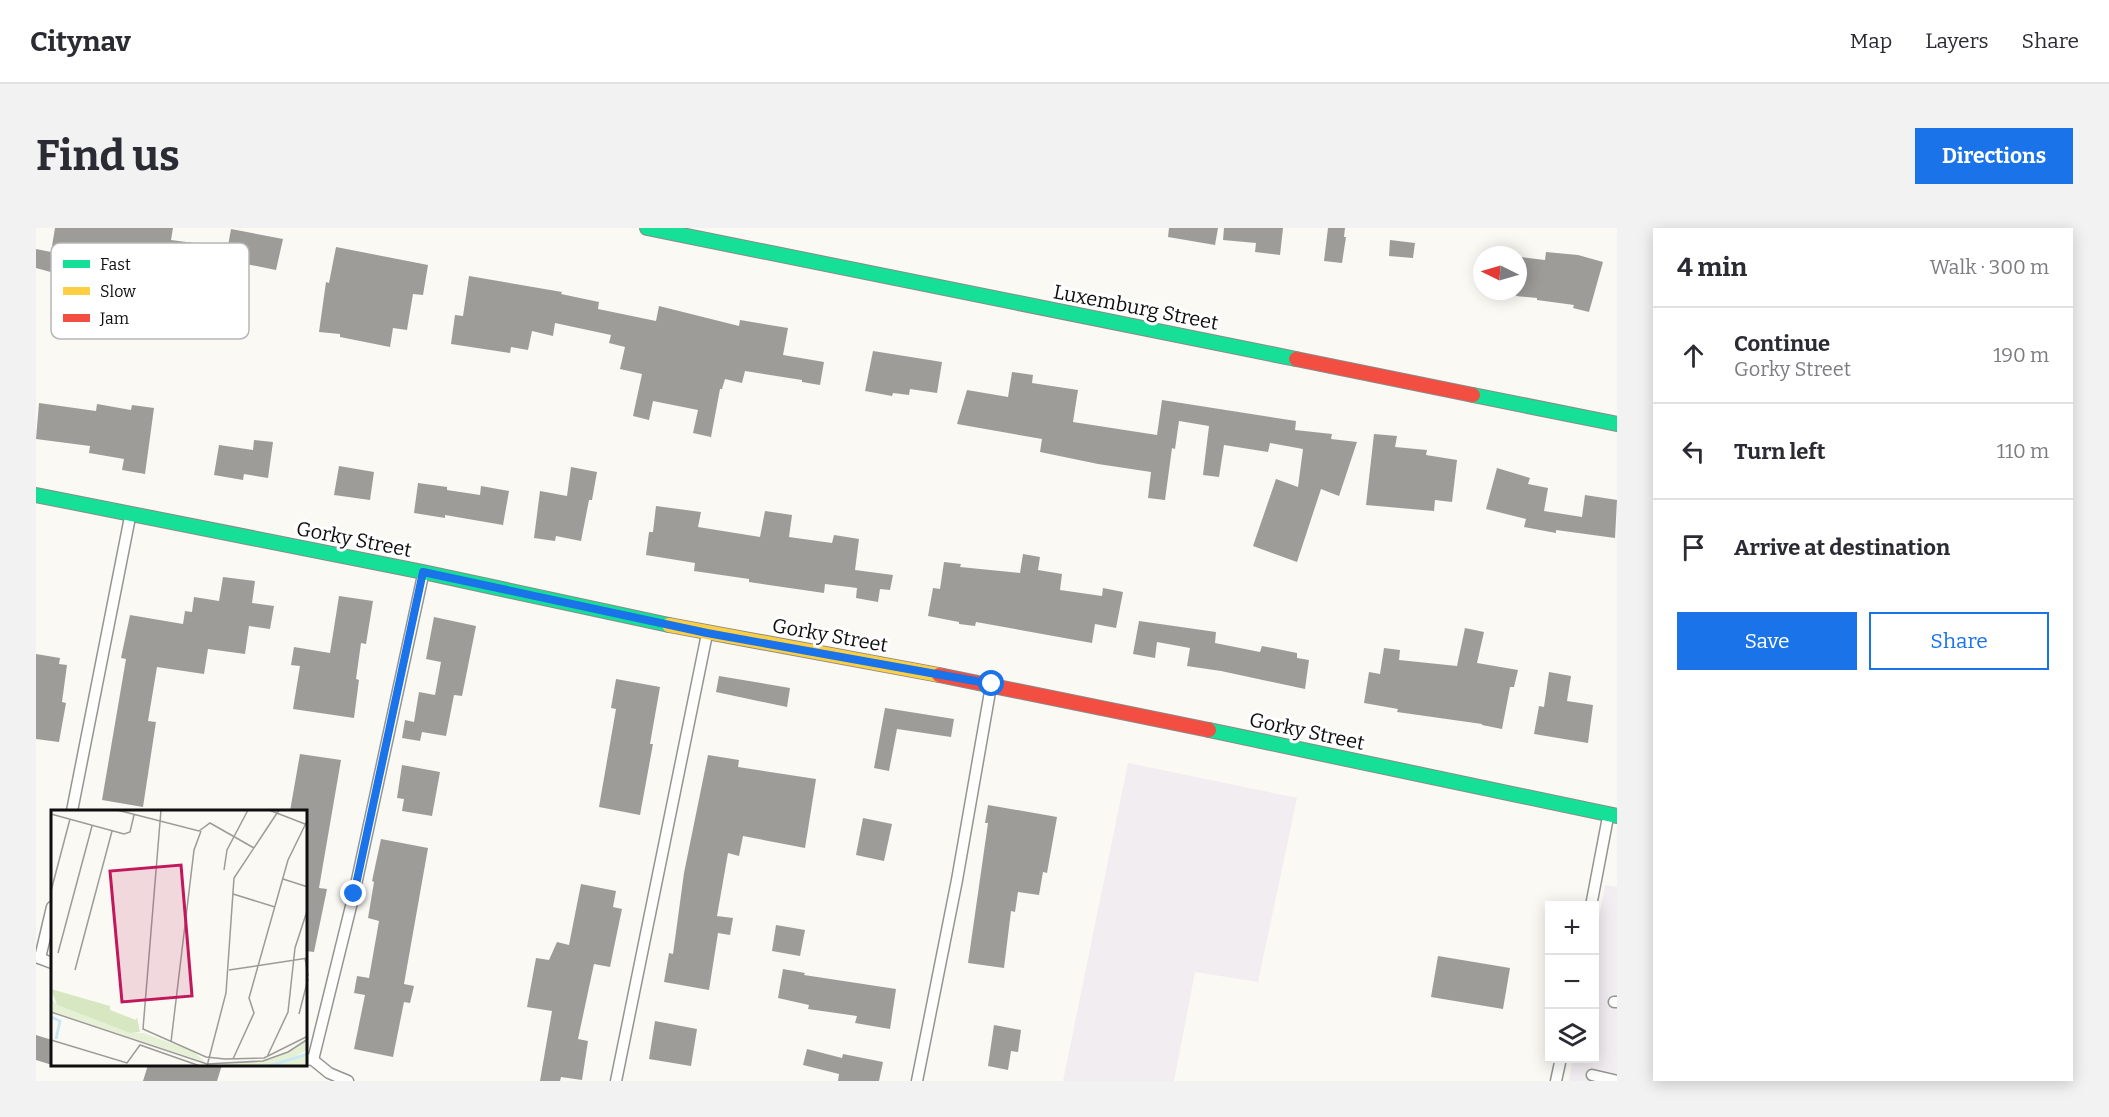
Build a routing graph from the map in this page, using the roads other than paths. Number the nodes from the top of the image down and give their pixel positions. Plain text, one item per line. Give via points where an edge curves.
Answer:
1 (647, 228) edge
2 (1617, 424) edge
3 (36, 495) edge
4 (131, 514) junction
5 (423, 572) junction
6 (707, 633) junction
7 (992, 684) junction
8 (72, 810) edge
9 (1613, 815) edge
10 (1592, 901) edge
11 (51, 912) edge
12 (38, 957) edge
13 (310, 1059) edge
14 (1560, 1063) edge
15 (1592, 1075) dead end
16 (348, 1081) edge
17 (616, 1081) edge
18 (917, 1081) edge
19 (1556, 1081) edge
20 (1617, 1081) edge

1 - 2 street, Luxemburg Street
3 - 4 street, Gorky Street
4 - 5 street, Gorky Street
4 - 8 lane
5 - 6 street, Gorky Street
5 - 13 lane via 354,894
6 - 7 street, Gorky Street
6 - 17 lane
7 - 9 street, Gorky Street
7 - 18 lane
9 - 10 lane
11 - 12 lane
13 - 16 lane
14 - 19 lane
15 - 20 lane

